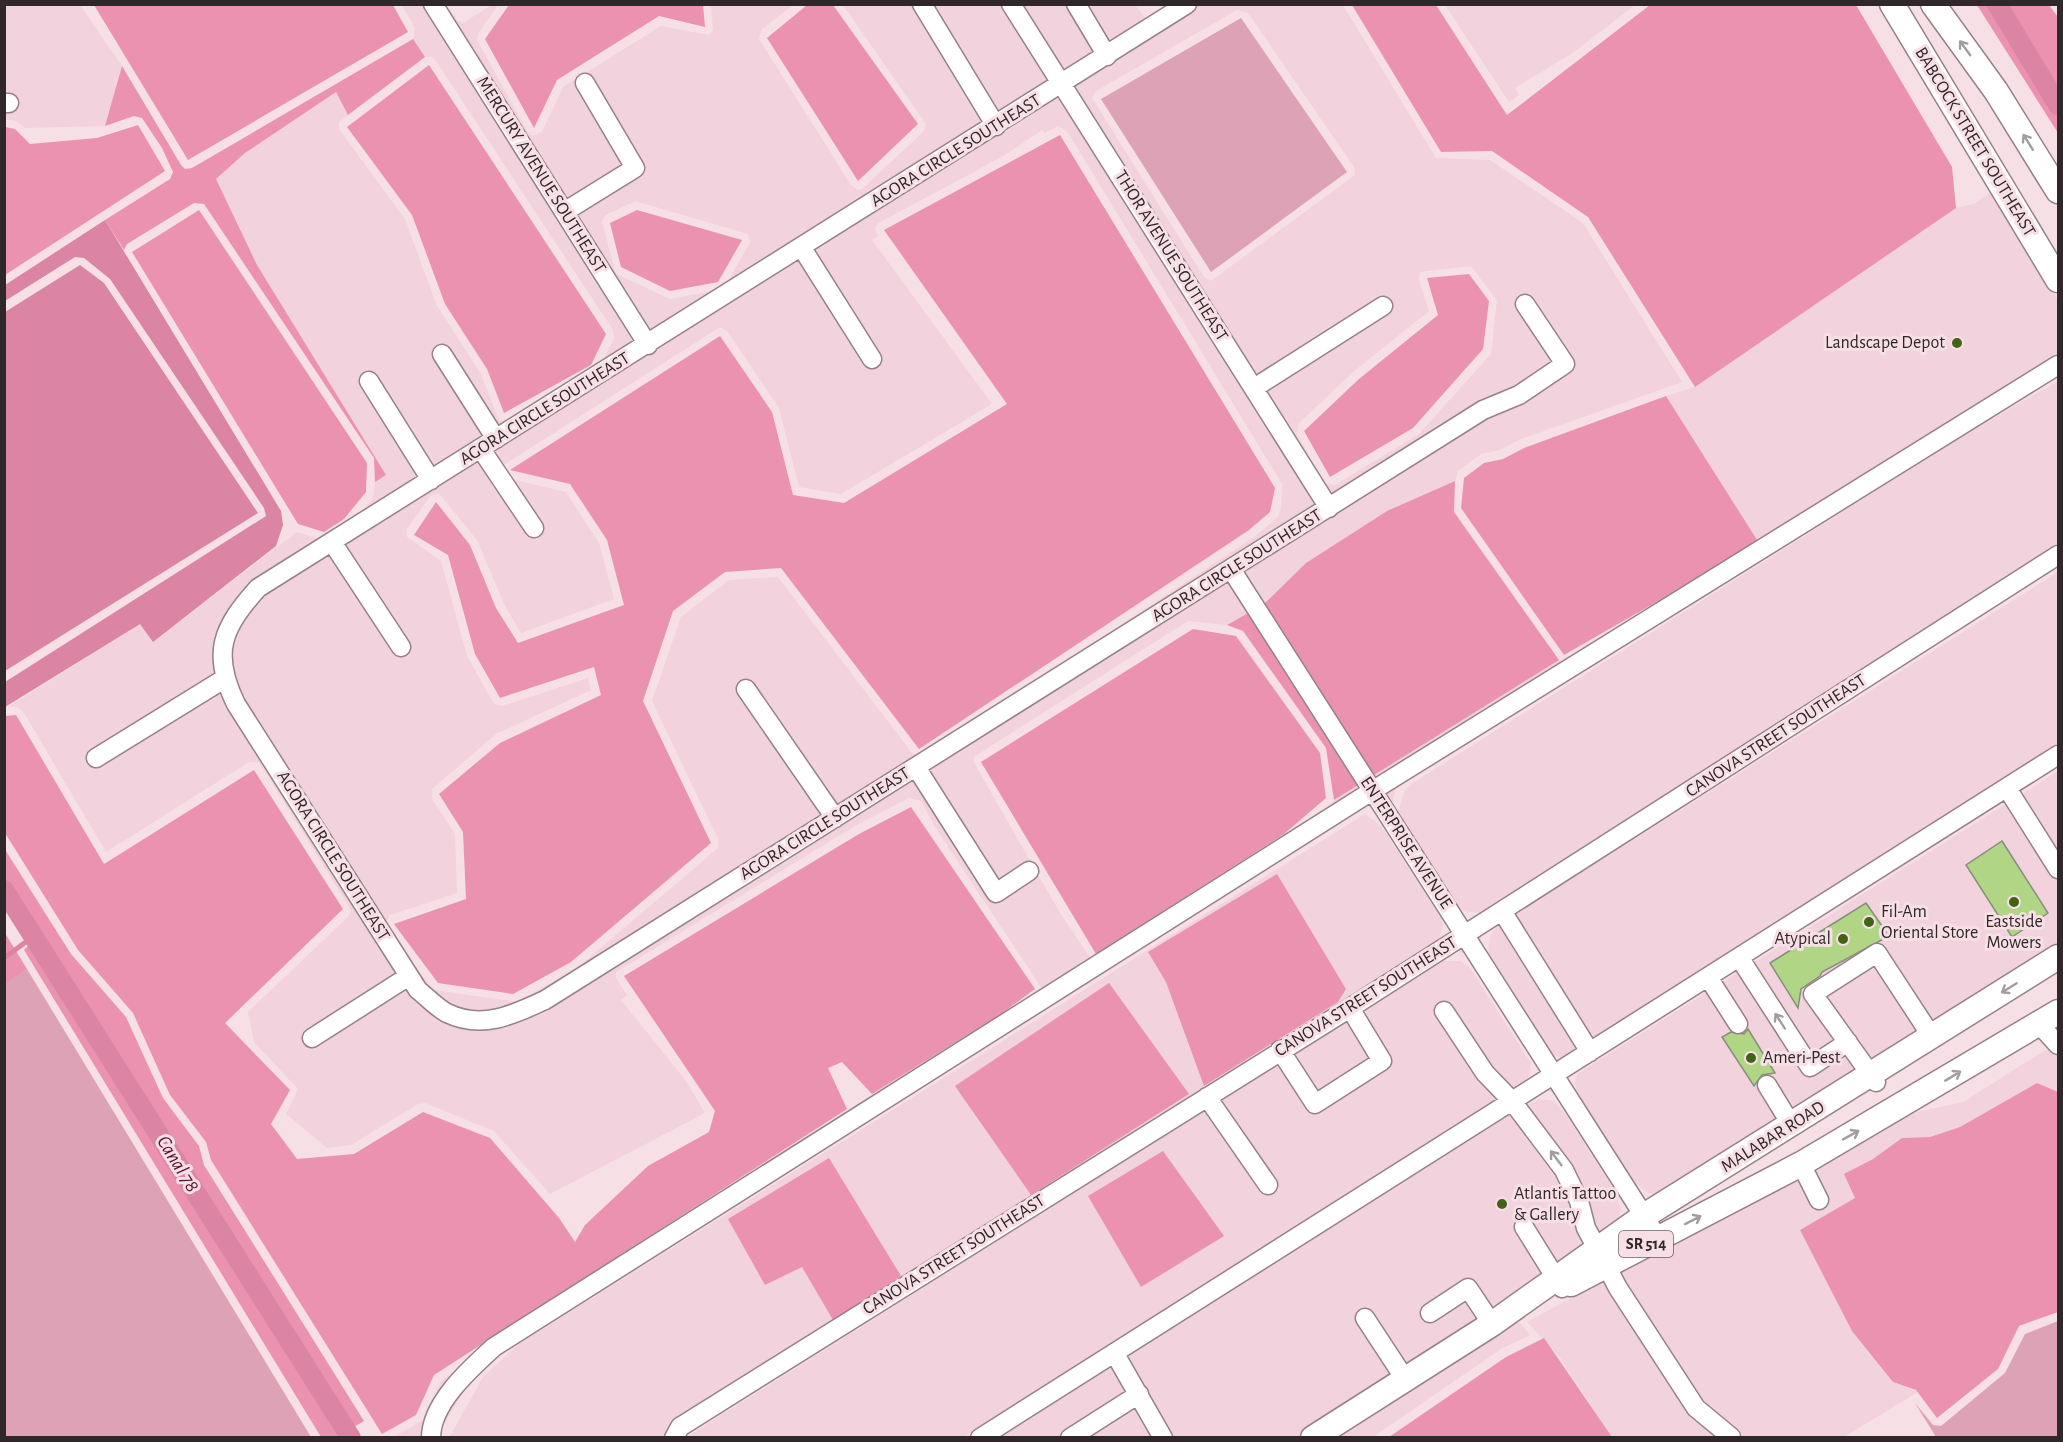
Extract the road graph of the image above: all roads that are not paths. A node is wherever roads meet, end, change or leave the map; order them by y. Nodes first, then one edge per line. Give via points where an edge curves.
1 (433, 4) edge
2 (922, 4) edge
3 (1011, 4) edge
4 (1076, 4) edge
5 (1187, 4) edge
6 (1892, 4) edge
7 (1933, 4) edge
8 (1107, 56) junction
9 (585, 83) dead end
10 (1063, 84) junction
11 (996, 126) junction
12 (2058, 191) edge
13 (564, 212) junction
14 (802, 248) junction
15 (2058, 279) edge
16 (1525, 304) dead end
17 (1383, 306) dead end
18 (648, 345) junction
19 (442, 354) dead end
20 (872, 359) dead end
21 (2058, 365) edge
22 (369, 381) dead end
23 (1254, 388) junction
24 (489, 444) junction
25 (432, 480) junction
26 (1329, 508) junction
27 (534, 528) dead end
28 (332, 542) junction
29 (2058, 555) edge
30 (1231, 569) junction
31 (401, 647) dead end
32 (224, 679) junction
33 (746, 688) dead end
34 (96, 758) dead end
35 (2057, 760) edge
36 (916, 767) junction
37 (2007, 788) junction
38 (1372, 791) junction
39 (835, 818) junction
40 (2058, 869) edge
41 (1029, 871) dead end
42 (1502, 911) junction
43 (1465, 934) junction
44 (1739, 957) junction
45 (2058, 957) edge
46 (409, 976) junction
47 (1708, 977) junction
48 (1350, 1008) junction
49 (1444, 1011) dead end
50 (2049, 1018) edge
51 (1738, 1024) dead end
52 (1932, 1037) junction
53 (312, 1038) dead end
54 (1848, 1042) junction
55 (2058, 1045) edge
56 (1280, 1050) junction
57 (1590, 1052) junction
58 (1553, 1075) junction
59 (1874, 1079) junction
60 (1767, 1085) dead end
61 (1207, 1097) junction
62 (1512, 1101) junction
63 (1792, 1126) junction
64 (1801, 1164) junction
65 (1268, 1185) dead end
66 (1819, 1200) dead end
67 (1644, 1216) junction
68 (1524, 1227) dead end
69 (1658, 1238) junction
70 (1602, 1257) junction
71 (1560, 1283) junction
72 (1430, 1313) dead end
73 (1365, 1318) dead end
74 (1492, 1324) junction
75 (1114, 1353) junction
76 (1406, 1379) junction
77 (1138, 1394) junction
78 (1007, 1430) edge
79 (431, 1437) edge
80 (674, 1437) edge
81 (980, 1437) edge
82 (1070, 1437) edge
83 (1163, 1437) edge
84 (1313, 1437) edge
85 (1731, 1437) edge

1 - 13 street, MERCURY AVENUE SOUTHEAST
2 - 11 street
3 - 10 street, THOR AVENUE SOUTHEAST
4 - 8 street
5 - 8 street, AGORA CIRCLE SOUTHEAST
6 - 15 main road, BABCOCK STREET SOUTHEAST
12 -> 7 main road, BABCOCK STREET SOUTHEAST via 1996,91
8 - 10 street, AGORA CIRCLE SOUTHEAST
9 - 13 street via 635,168
10 - 11 street, AGORA CIRCLE SOUTHEAST
10 - 23 street, THOR AVENUE SOUTHEAST
11 - 14 street, AGORA CIRCLE SOUTHEAST
13 - 18 street, MERCURY AVENUE SOUTHEAST
14 - 18 street, AGORA CIRCLE SOUTHEAST
14 - 20 street
16 - 26 street, AGORA CIRCLE SOUTHEAST via 1565,364 1519,395 1483,410
17 - 23 street
18 - 24 street, AGORA CIRCLE SOUTHEAST
19 - 24 street
21 - 38 street
22 - 25 street
23 - 26 street, THOR AVENUE SOUTHEAST
24 - 25 street, AGORA CIRCLE SOUTHEAST
24 - 27 street
25 - 28 street, AGORA CIRCLE SOUTHEAST
26 - 30 street, AGORA CIRCLE SOUTHEAST
28 - 31 street
28 - 32 street, AGORA CIRCLE SOUTHEAST via 258,588 234,614 222,650
29 - 42 street, CANOVA STREET SOUTHEAST
30 - 36 street, AGORA CIRCLE SOUTHEAST
30 - 38 street, ENTERPRISE AVENUE
32 - 34 street
32 - 46 street, AGORA CIRCLE SOUTHEAST via 236,704
33 - 39 street
35 - 37 street
36 - 39 street, AGORA CIRCLE SOUTHEAST
36 - 41 street via 996,893
37 - 40 street
37 - 44 street
38 - 43 street, ENTERPRISE AVENUE
38 - 79 street via 494,1347 459,1379 431,1426
39 - 46 street, AGORA CIRCLE SOUTHEAST via 545,1000 510,1017 478,1022 447,1013 418,990
42 - 43 street, CANOVA STREET SOUTHEAST
42 - 57 street
43 - 48 street, CANOVA STREET SOUTHEAST
43 - 58 street, ENTERPRISE AVENUE
44 - 47 street
54 -> 44 street via 1810,1067
45 -> 52 main road
46 - 53 street
47 - 51 street
47 - 57 street
48 - 56 street, CANOVA STREET SOUTHEAST
48 - 56 street via 1382,1061 1315,1104
49 - 62 street via 1485,1073
50 - 55 street
64 -> 50 main road, MALABAR ROAD / SR 514
52 - 54 street via 1877,953 1813,994
52 - 59 main road via 1909,1051 1893,1071
54 - 59 street
56 - 61 street, CANOVA STREET SOUTHEAST
57 - 58 street
58 - 62 street
58 - 67 street, ENTERPRISE AVENUE
59 - 63 main road, MALABAR ROAD / SR 514
59 - 64 main road via 1801,1130 1796,1139
60 - 63 street
61 - 65 street
61 - 80 street, CANOVA STREET SOUTHEAST via 680,1427
70 -> 62 street via 1586,1228 1579,1201 1564,1170
62 - 75 street
63 - 67 main road, MALABAR ROAD / SR 514
64 - 66 street
69 -> 64 main road, MALABAR ROAD / SR 514
67 - 69 street, ENTERPRISE AVENUE
67 - 70 main road, MALABAR ROAD / SR 514
68 - 71 street
69 - 70 main road, MALABAR ROAD / SR 514
70 - 71 main road, MALABAR ROAD / SR 514
70 - 85 street via 1696,1408
71 - 74 main road, MALABAR ROAD / SR 514
72 - 74 street via 1468,1288
73 - 76 street
74 - 76 main road, MALABAR ROAD / SR 514
75 - 77 street
75 - 78 street
76 - 84 main road, MALABAR ROAD / SR 514
77 - 82 street
77 - 83 street
78 - 81 street

